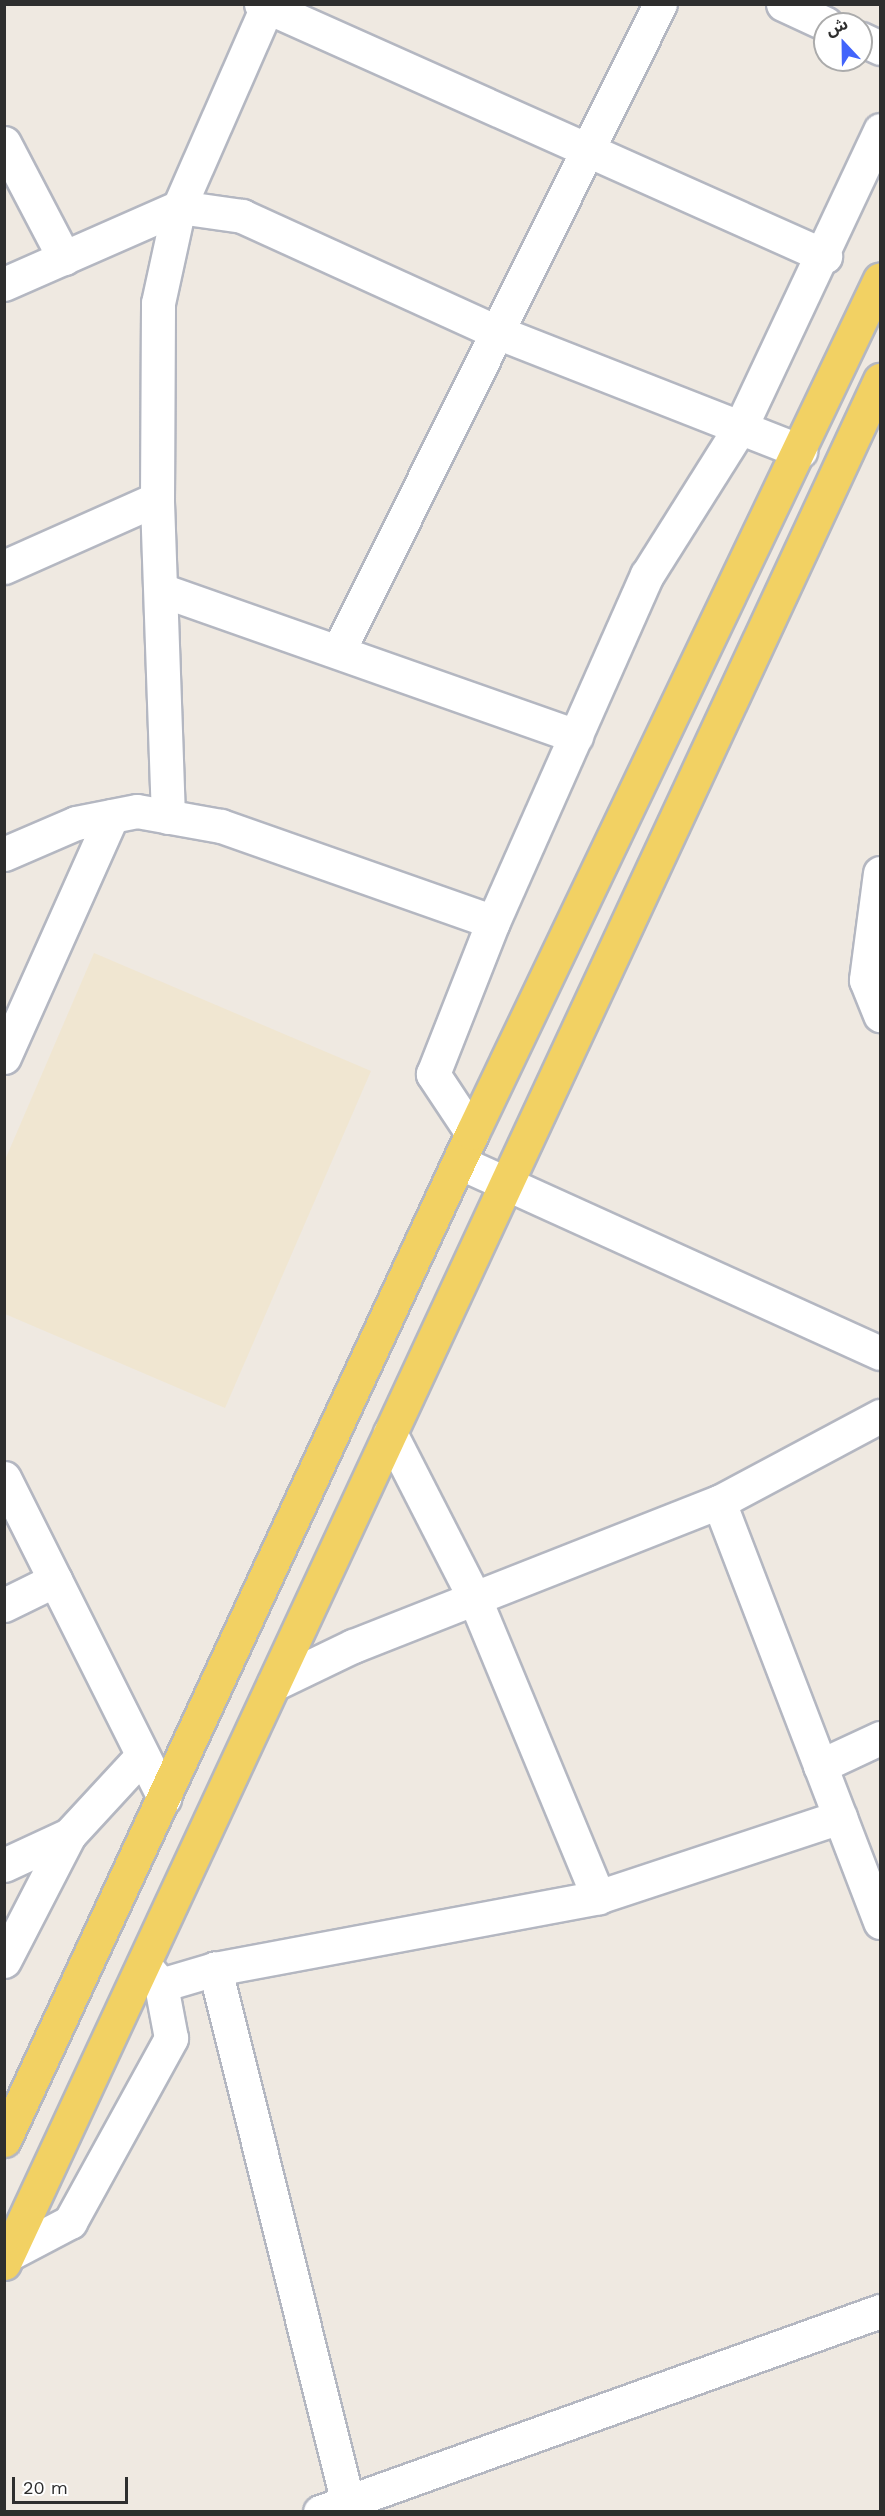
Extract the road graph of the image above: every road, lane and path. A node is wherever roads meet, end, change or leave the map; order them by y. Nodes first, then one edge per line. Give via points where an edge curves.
1 (660, 4) edge
2 (783, 4) edge
3 (265, 6) edge
4 (813, 18) edge
5 (880, 130) edge
6 (4, 143) edge
7 (589, 152) junction
8 (179, 207) junction
9 (825, 256) junction
10 (64, 258) junction
11 (880, 279) edge
12 (4, 284) edge
13 (494, 331) junction
14 (880, 380) edge
15 (741, 426) junction
16 (800, 451) junction
17 (157, 499) junction
18 (4, 567) edge
19 (164, 591) junction
20 (339, 650) junction
21 (576, 736) junction
22 (112, 816) junction
23 (168, 817) junction
24 (4, 854) edge
25 (880, 873) edge
26 (493, 922) junction
27 (880, 1015) edge
28 (4, 1057) edge
29 (472, 1132) junction
30 (459, 1162) junction
31 (506, 1184) junction
32 (880, 1353) edge
33 (880, 1416) edge
34 (390, 1433) junction
35 (4, 1478) edge
36 (719, 1502) junction
37 (55, 1580) junction
38 (474, 1598) junction
39 (4, 1605) edge
40 (274, 1684) junction
41 (880, 1738) edge
42 (142, 1756) junction
43 (820, 1766) junction
44 (164, 1798) junction
45 (840, 1817) junction
46 (69, 1835) junction
47 (4, 1865) edge
48 (598, 1897) junction
49 (880, 1922) edge
50 (4, 1961) edge
51 (215, 1969) junction
52 (152, 1975) junction
53 (4, 2140) edge
54 (7, 2259) edge
55 (880, 2311) edge
56 (340, 2508) edge

1 - 7 street
2 - 4 street
3 - 7 street
3 - 8 street
5 - 9 street
6 - 10 street
7 - 9 street
7 - 13 street
8 - 10 street
8 - 13 street via 242,216
8 - 17 street via 158,303
9 - 15 street
10 - 12 street
11 - 16 main road
13 - 15 street
13 - 20 street
14 - 31 main road
15 - 16 street
15 - 21 street via 647,575
16 - 29 main road
17 - 18 street
17 - 19 street
19 - 20 street
19 - 23 street
20 - 21 street
21 - 26 street
22 - 23 street via 137,811
22 - 24 street via 76,823
22 - 28 street
23 - 26 street via 221,826
25 - 27 street via 866,980
26 - 29 street via 433,1074
29 - 30 main road
30 - 31 street
30 - 44 main road
31 - 32 street
31 - 34 main road
33 - 36 street
34 - 38 street
34 - 40 main road
35 - 37 street
36 - 38 street
36 - 43 street
37 - 39 street
37 - 42 street
38 - 40 street
38 - 48 street
40 - 52 main road
41 - 43 street
42 - 44 street
42 - 46 street
43 - 45 street
44 - 53 main road
45 - 48 street
45 - 49 street
46 - 47 street
46 - 50 street
48 - 51 street
51 - 52 street
51 - 56 street
52 - 54 main road
52 - 54 street via 171,2038 70,2222
55 - 56 street

